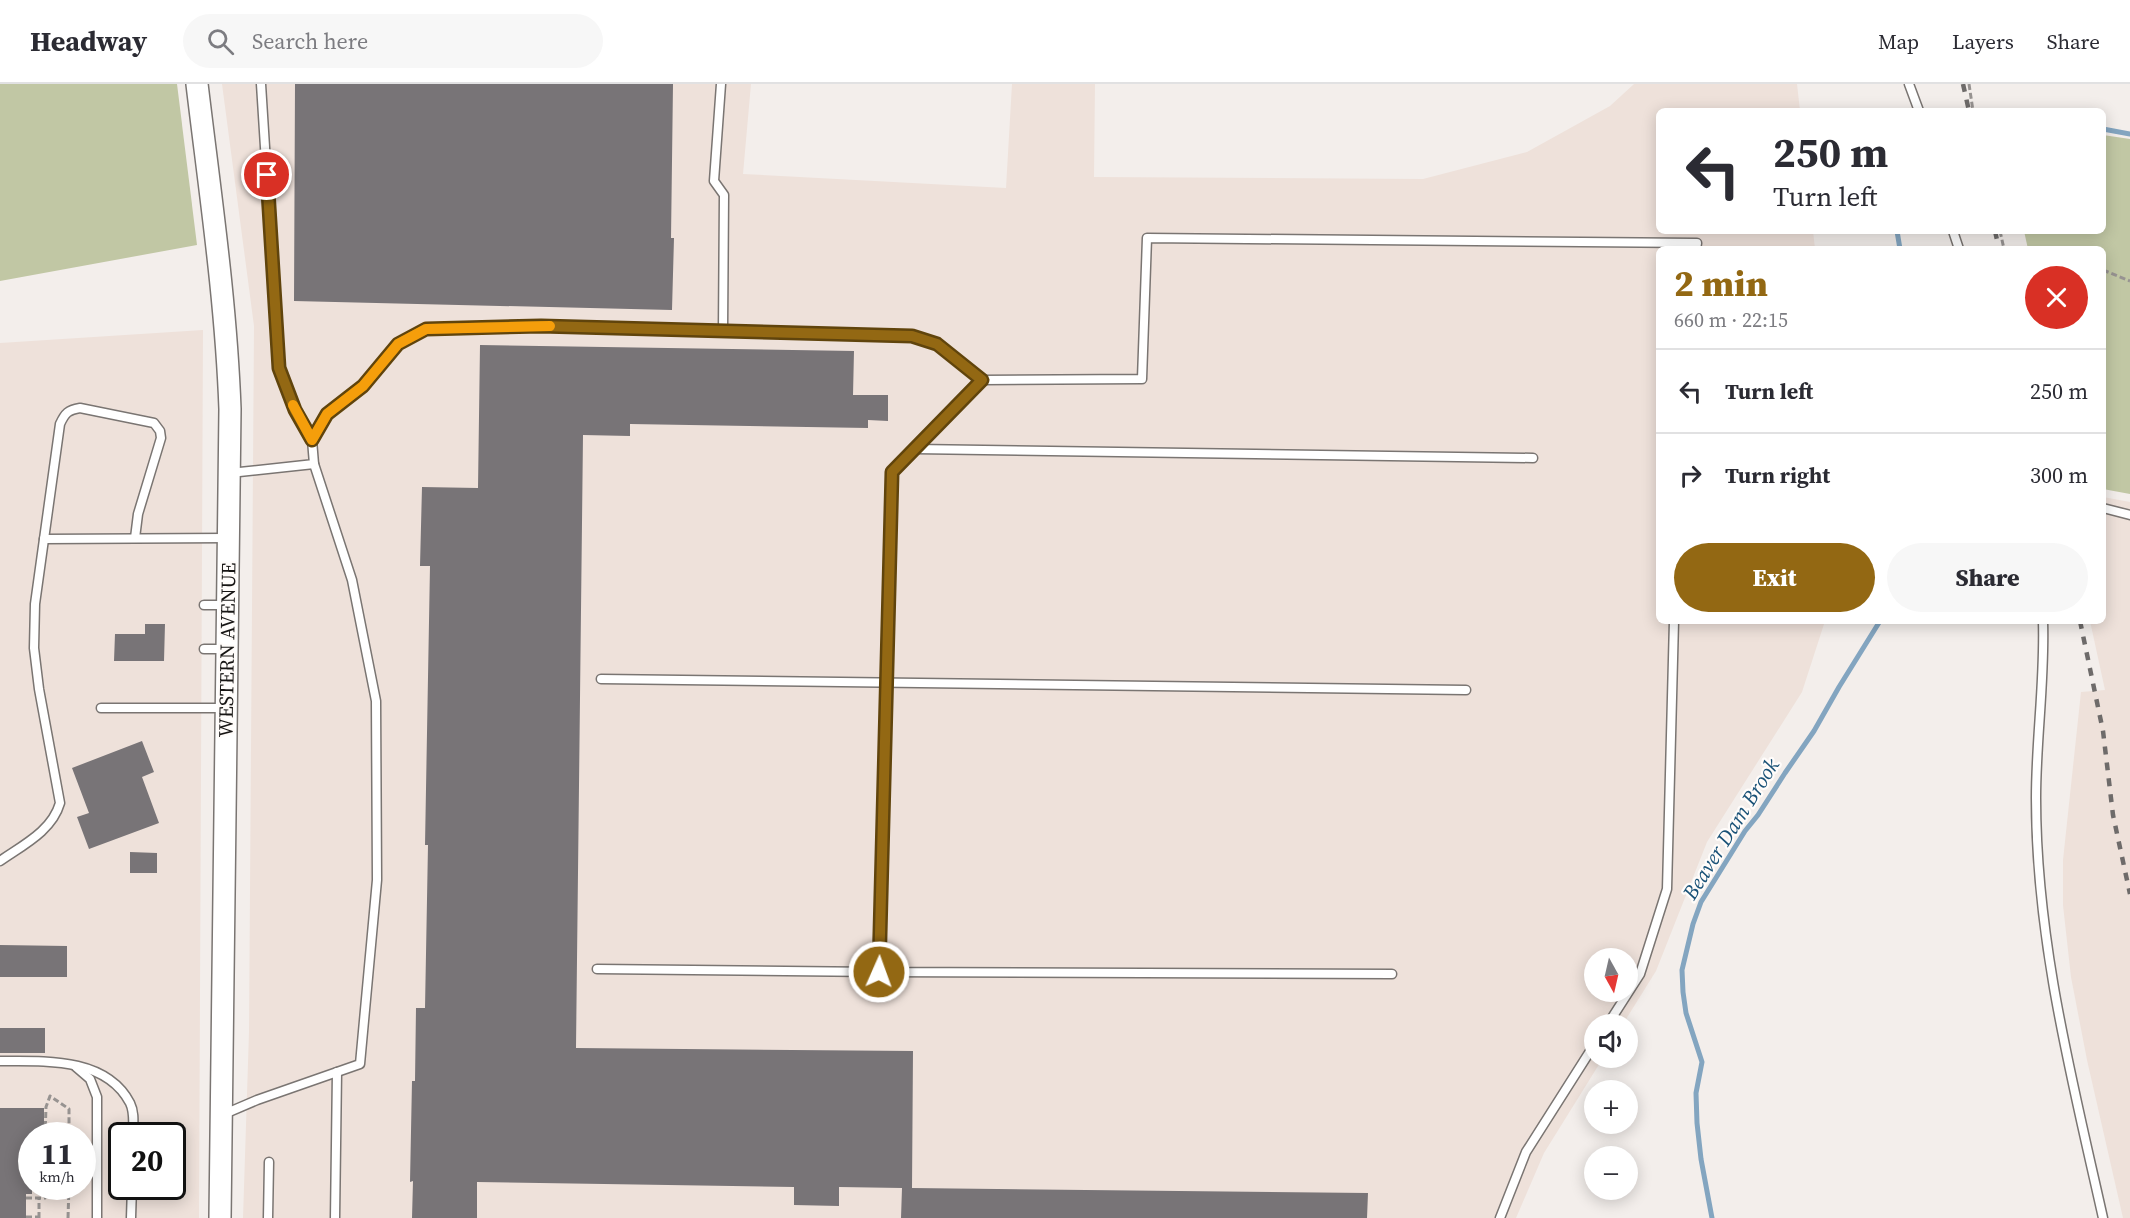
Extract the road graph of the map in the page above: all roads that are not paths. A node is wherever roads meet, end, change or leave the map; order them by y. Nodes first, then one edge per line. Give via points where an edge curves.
1 (197, 84) edge
2 (261, 84) edge
3 (721, 84) edge
4 (1909, 84) edge
5 (1918, 108) edge
6 (1696, 246) edge
7 (723, 331) junction
8 (982, 380) junction
9 (312, 440) junction
10 (915, 448) junction
11 (1533, 458) dead end
12 (314, 464) junction
13 (230, 472) junction
14 (2106, 509) edge
15 (2130, 515) edge
16 (135, 538) junction
17 (229, 538) junction
18 (44, 539) junction
19 (204, 605) dead end
20 (228, 605) junction
21 (1674, 624) edge
22 (2043, 624) edge
23 (204, 649) dead end
24 (227, 649) junction
25 (601, 679) dead end
26 (887, 682) junction
27 (1466, 690) dead end
28 (101, 708) dead end
29 (227, 708) junction
30 (0, 861) edge
31 (597, 969) dead end
32 (879, 972) junction
33 (1392, 974) dead end
34 (1614, 1014) edge
35 (0, 1061) edge
36 (1584, 1062) edge
37 (75, 1066) junction
38 (337, 1072) junction
39 (221, 1115) junction
40 (133, 1122) edge
41 (269, 1162) dead end
42 (132, 1200) edge
43 (97, 1218) edge
44 (131, 1218) edge
45 (220, 1218) edge
46 (268, 1218) edge
47 (335, 1218) edge
48 (1500, 1218) edge
49 (2103, 1218) edge

1 - 13 street, WESTERN AVENUE via 220,258 228,356
2 - 9 lane via 279,368
3 - 7 lane via 714,181 724,195
4 - 5 lane
6 - 8 lane via 1697,243 1147,238 1142,379
7 - 8 lane via 912,336 937,344
7 - 9 lane via 541,326 426,329 398,344 363,386 327,414
8 - 10 lane
9 - 12 lane
10 - 11 lane
10 - 26 lane via 892,472
12 - 13 lane
12 - 38 lane via 352,580 376,700 377,880 360,1064
13 - 17 street, WESTERN AVENUE
14 - 15 lane
16 - 17 lane
16 - 18 lane
16 - 18 lane via 160,431 154,423 80,408 64,413 60,424
17 - 20 street, WESTERN AVENUE
18 - 30 lane via 35,604 34,648 60,803 49,825
19 - 20 lane
20 - 24 street, WESTERN AVENUE
21 - 34 lane via 1667,889 1640,974
22 - 49 lane via 2036,798 2044,926 2058,1016
23 - 24 lane
24 - 29 street, WESTERN AVENUE
25 - 26 lane
26 - 27 lane
26 - 32 lane
28 - 29 lane
29 - 39 street, WESTERN AVENUE
31 - 32 lane
32 - 33 lane
35 - 37 lane
36 - 48 lane via 1526,1152
37 - 40 lane via 104,1076 124,1095 131,1104
37 - 43 lane via 90,1079 97,1097
38 - 39 lane
38 - 47 lane
39 - 45 street, WESTERN AVENUE
41 - 46 lane
42 - 44 lane

